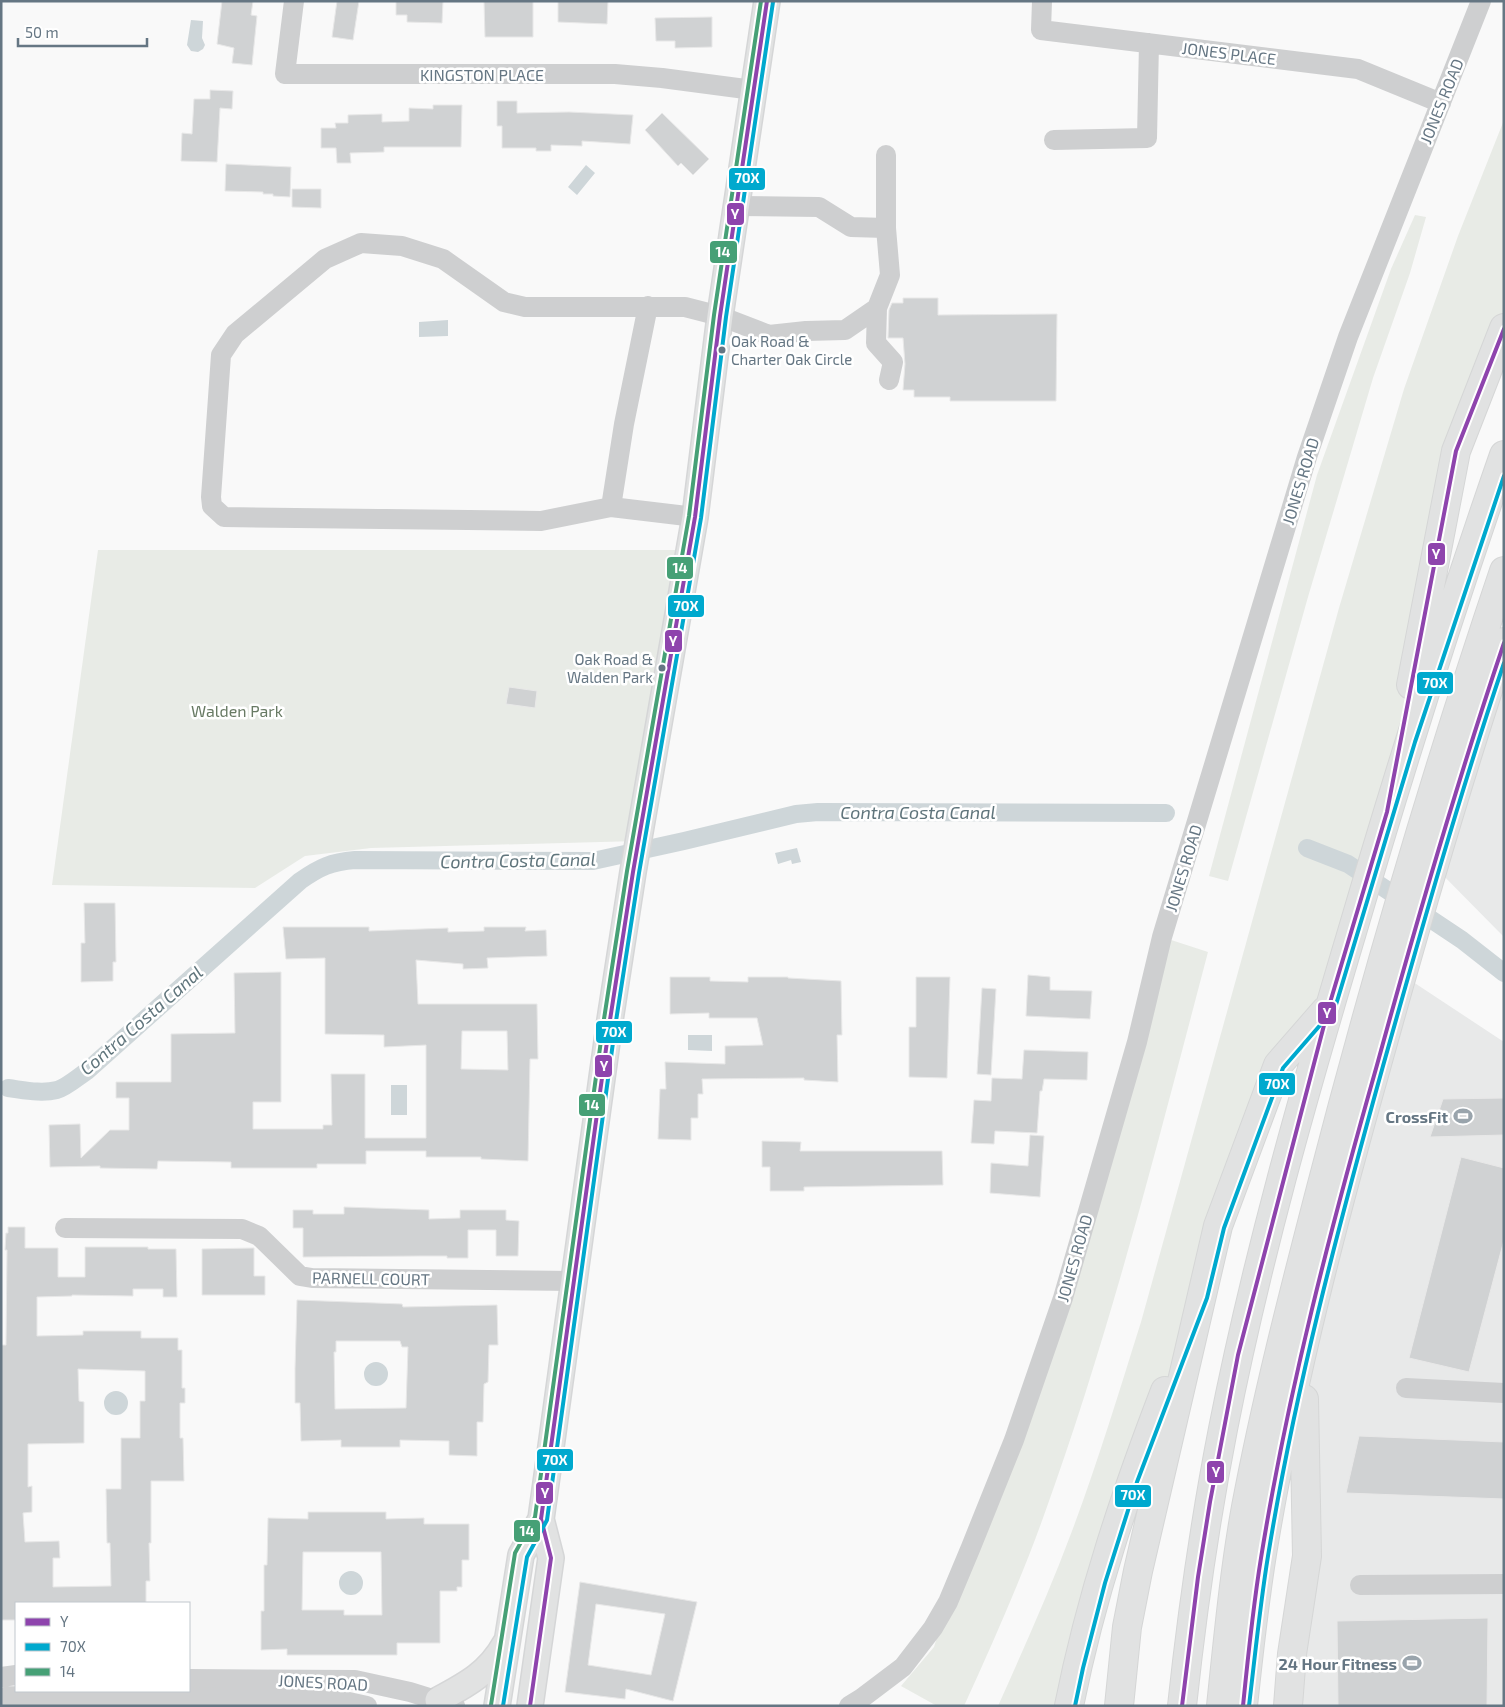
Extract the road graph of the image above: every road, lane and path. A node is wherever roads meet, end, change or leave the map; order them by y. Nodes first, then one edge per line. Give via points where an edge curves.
1 (294, 1) edge
2 (767, 1) edge
3 (1042, 1) edge
4 (1481, 1) edge
5 (1149, 43) junction
6 (753, 90) junction
7 (1441, 103) junction
8 (1054, 140) dead end
9 (886, 155) dead end
10 (736, 206) junction
11 (886, 228) junction
12 (648, 306) junction
13 (877, 308) junction
14 (720, 316) junction
15 (1504, 328) edge
16 (889, 380) dead end
17 (1504, 455) edge
18 (611, 507) junction
19 (695, 517) junction
20 (1504, 571) edge
21 (1504, 642) edge
22 (1384, 822) junction
23 (1422, 865) junction
24 (1393, 965) junction
25 (1329, 1006) junction
26 (66, 1228) dead end
27 (574, 1281) junction
28 (1201, 1296) junction
29 (1303, 1345) junction
30 (1406, 1388) dead end
31 (1504, 1393) edge
32 (541, 1519) junction
33 (1504, 1584) edge
34 (1360, 1585) dead end
35 (508, 1640) junction
36 (15, 1675) edge
37 (1, 1677) edge
38 (190, 1679) edge
39 (1, 1698) edge
40 (446, 1703) edge
41 (367, 1706) edge
42 (497, 1706) edge
43 (530, 1706) edge
44 (849, 1706) edge
45 (1070, 1706) edge
46 (1119, 1706) edge
47 (1182, 1706) edge
48 (1220, 1706) edge
49 (1243, 1706) edge
50 (1288, 1706) edge

1 - 6 street, KINGSTON PLACE via 285,74 615,74
2 - 6 main road
3 - 5 street, JONES PLACE via 1041,30
4 - 7 street, JONES ROAD
5 - 7 street, JONES PLACE via 1358,69
5 - 8 street via 1147,138
6 - 10 main road
7 - 44 street, JONES ROAD via 1348,337 1306,457 1162,937 1136,1042 1063,1298 1014,1440 948,1602 933,1628 903,1667
9 - 11 street
10 - 11 street via 819,207 851,227
10 - 14 main road
11 - 13 street via 890,275
12 - 14 street via 685,307
12 - 18 street
12 - 18 street via 525,307 504,302 442,258 402,246 361,243 325,258 235,334 222,355 211,496 212,506 224,517 541,521
13 - 14 street via 845,330 769,335
13 - 16 street via 876,343 893,362
14 - 19 main road
15 - 22 highway via 1456,451
17 - 22 highway
18 - 19 street
19 - 27 main road via 608,1030
20 - 23 highway via 1469,673
21 - 23 highway
22 - 25 highway
23 - 24 highway
24 - 29 highway
24 - 48 highway via 1335,1132 1291,1304 1246,1508
25 - 28 highway via 1278,1065 1218,1226
25 - 47 highway via 1235,1374 1211,1493
26 - 27 street, PARNELL COURT via 242,1228 259,1236 300,1276 312,1278
27 - 32 main road
28 - 45 highway via 1131,1480 1099,1581
28 - 46 highway via 1138,1571 1127,1627
29 - 49 highway via 1265,1536
29 - 50 highway via 1307,1556 1292,1654
30 - 31 street
32 - 35 main road via 520,1555
32 - 43 main road via 551,1558
33 - 34 street
35 - 40 main road via 498,1657
35 - 42 main road
36 - 37 street
38 - 40 street, JONES ROAD via 356,1680
39 - 41 street, JONES ROAD via 335,1699

